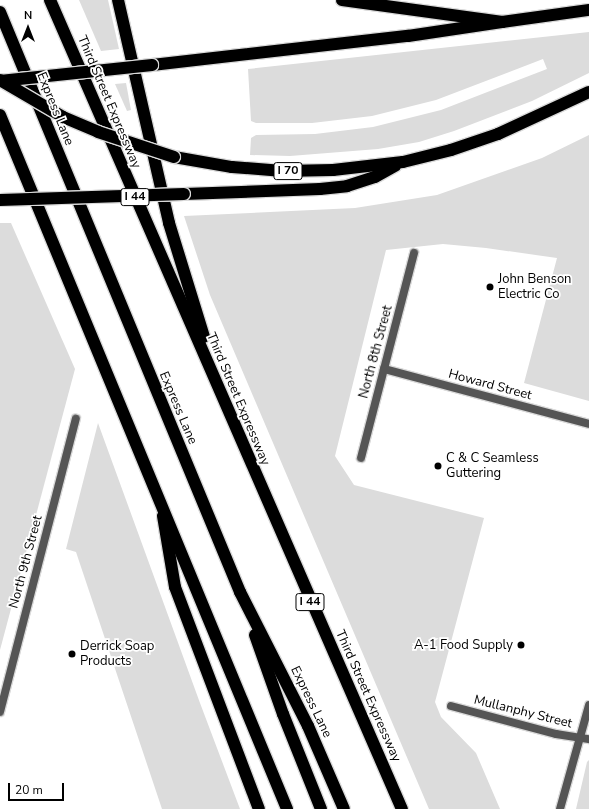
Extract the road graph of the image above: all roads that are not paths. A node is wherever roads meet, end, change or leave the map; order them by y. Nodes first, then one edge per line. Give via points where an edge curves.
1 (50, 0) edge
2 (118, 0) edge
3 (342, 0) edge
4 (589, 10) edge
5 (0, 12) edge
6 (502, 22) junction
7 (0, 80) edge
8 (589, 92) edge
9 (0, 115) edge
10 (403, 162) junction
11 (0, 200) edge
12 (414, 253) dead end
13 (384, 369) junction
14 (221, 394) junction
15 (76, 419) dead end
16 (589, 424) edge
17 (361, 458) dead end
18 (163, 504) junction
19 (240, 592) junction
20 (589, 705) edge
21 (451, 706) dead end
22 (0, 712) edge
23 (580, 739) junction
24 (589, 739) edge
25 (259, 809) edge
26 (287, 809) edge
27 (321, 809) edge
28 (344, 809) edge
29 (402, 809) edge
30 (560, 809) edge

1 - 14 highway, Third Street Expressway / I 44
2 - 14 highway via 169,223
3 - 6 highway
4 - 6 highway
5 - 19 highway, Express Lane
6 - 7 highway, bridge via 408,36
7 - 10 highway, I 70, bridge via 50,110 98,132 174,157 221,166 283,172 352,169
8 - 10 highway, I 70 via 498,134 451,150
9 - 18 highway
10 - 11 highway, bridge via 375,177 347,186
12 - 13 street, North 8th Street
13 - 16 street, Howard Street
13 - 17 street, North 8th Street
14 - 29 highway, Third Street Expressway / I 44
15 - 22 street, North 9th Street
18 - 25 highway via 166,540 175,587
18 - 26 highway
19 - 27 highway via 283,714
19 - 28 highway, Express Lane via 308,726
20 - 23 street
21 - 23 street, Mullanphy Street
23 - 24 street, Mullanphy Street
23 - 30 street

